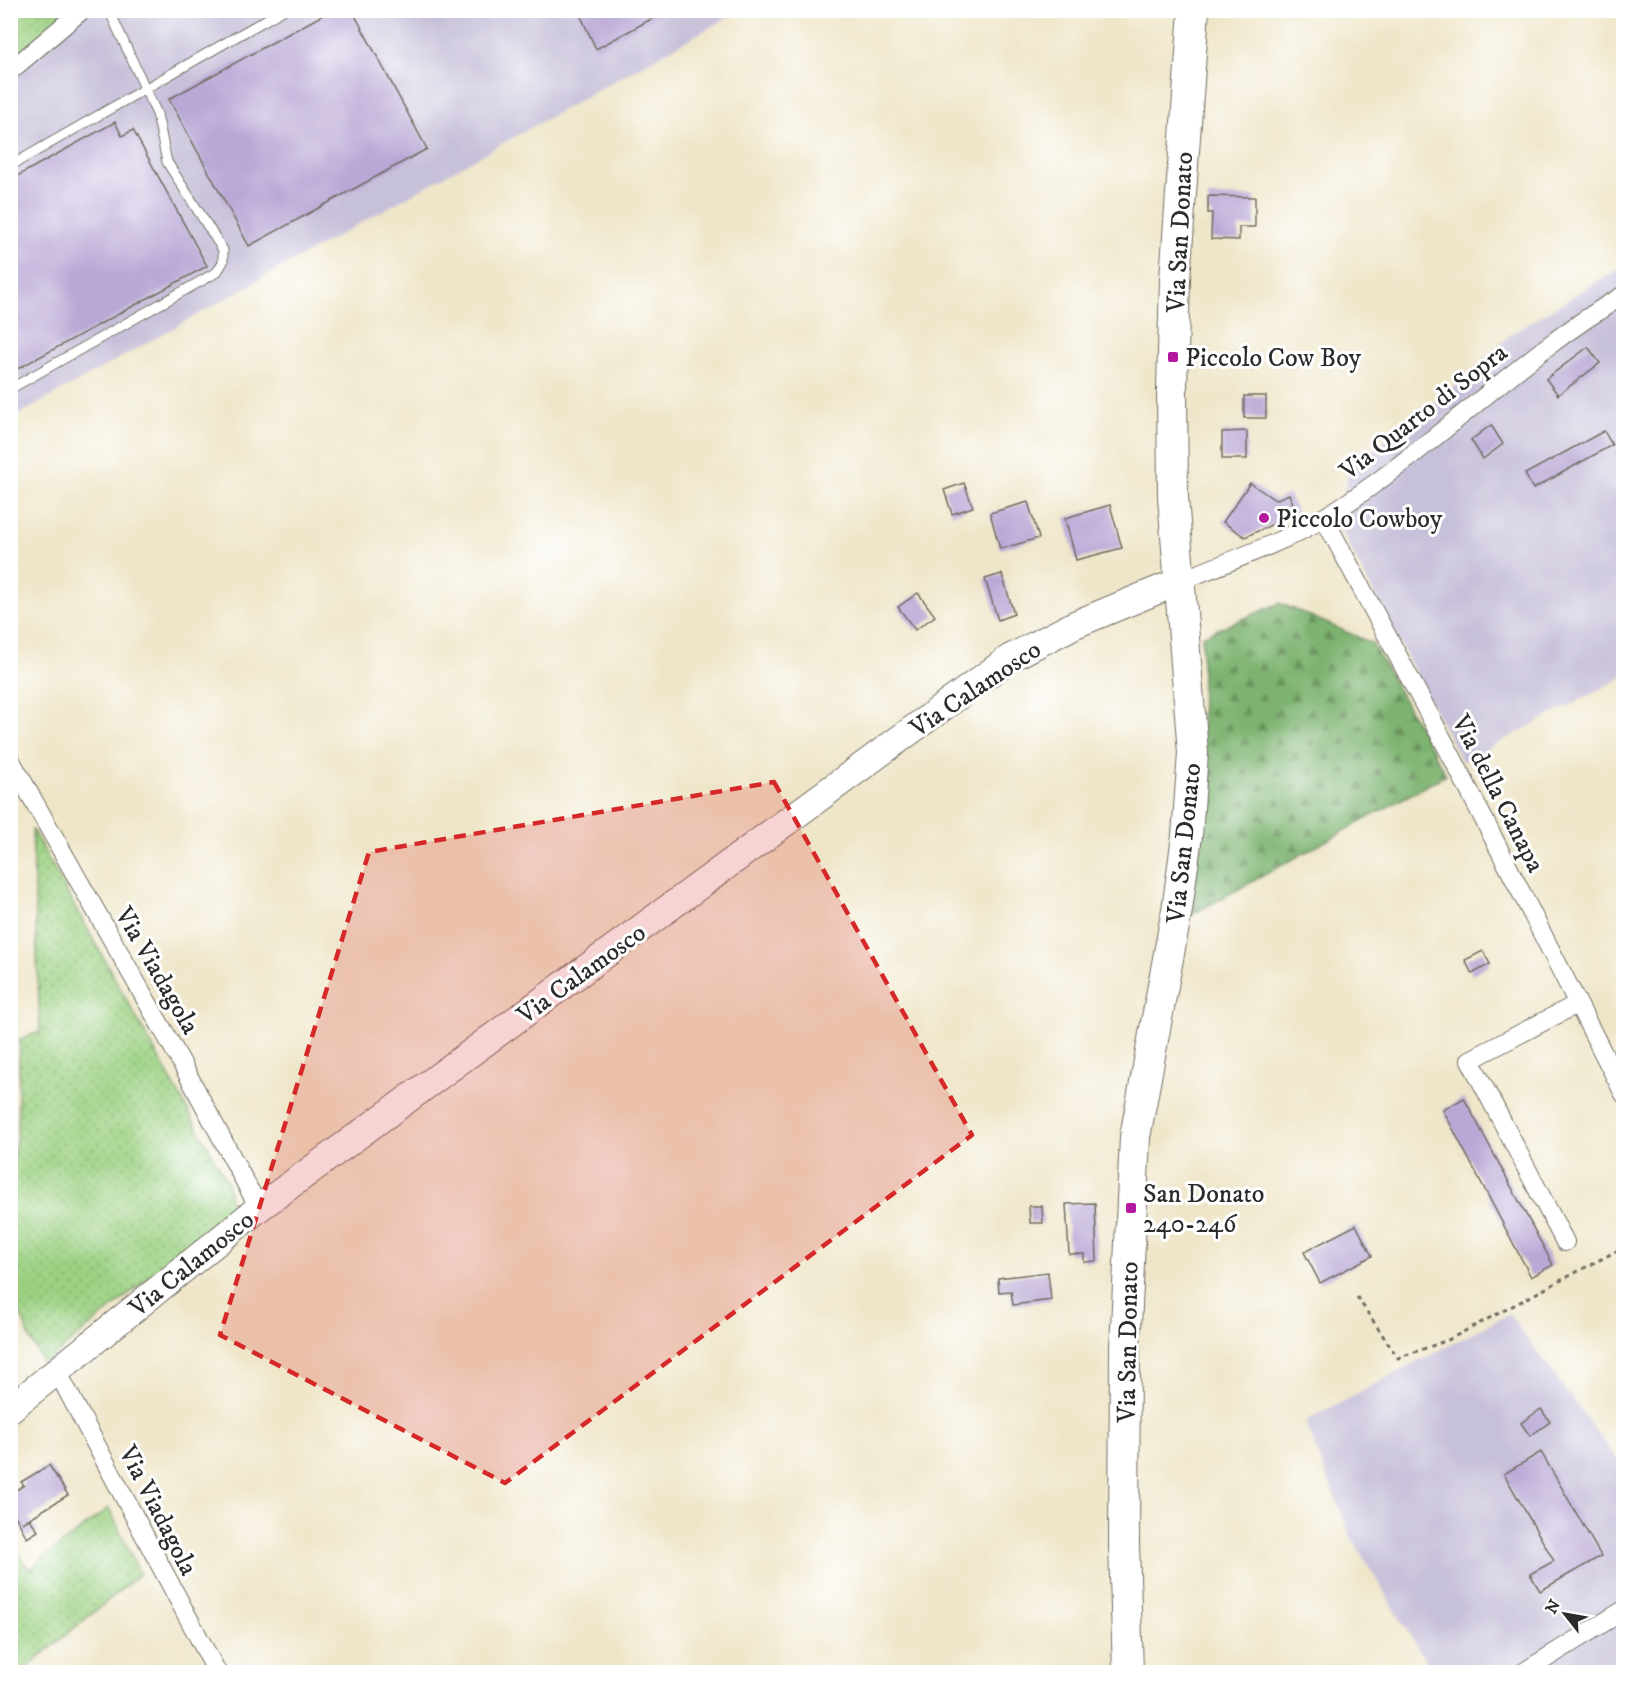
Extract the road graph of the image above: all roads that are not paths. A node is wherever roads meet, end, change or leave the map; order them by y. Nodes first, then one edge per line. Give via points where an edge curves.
1 (82, 10) edge
2 (109, 10) edge
3 (283, 10) edge
4 (1194, 10) edge
5 (10, 71) edge
6 (146, 87) junction
7 (10, 166) edge
8 (1623, 295) edge
9 (10, 388) edge
10 (1324, 518) junction
11 (1180, 581) junction
12 (10, 759) edge
13 (1577, 1004) junction
14 (1623, 1094) edge
15 (259, 1208) junction
16 (1565, 1242) dead end
17 (57, 1371) junction
18 (10, 1409) edge
19 (1623, 1610) edge
20 (217, 1672) edge
21 (1128, 1672) edge
22 (1524, 1672) edge

1 - 5 street
2 - 6 lane
3 - 6 lane
4 - 11 main road, Via San Donato via 1172,388 1173,497
6 - 7 lane
6 - 9 lane via 157,114 167,162 223,250 223,262 217,272
8 - 10 street, Via Quarto di Sopra
10 - 11 street, Via Quarto di Sopra
10 - 13 street, Via della Canapa via 1452,757
11 - 15 street, Via Calamosco via 1076,624 1010,658
11 - 21 main road, Via San Donato via 1193,753 1177,910 1135,1137 1125,1348
12 - 15 street, Via Viadagola
13 - 14 street, Via della Canapa
13 - 16 street via 1470,1060
15 - 17 street, Via Calamosco
17 - 18 street, Via Calamosco
17 - 20 street, Via Viadagola
19 - 22 street

